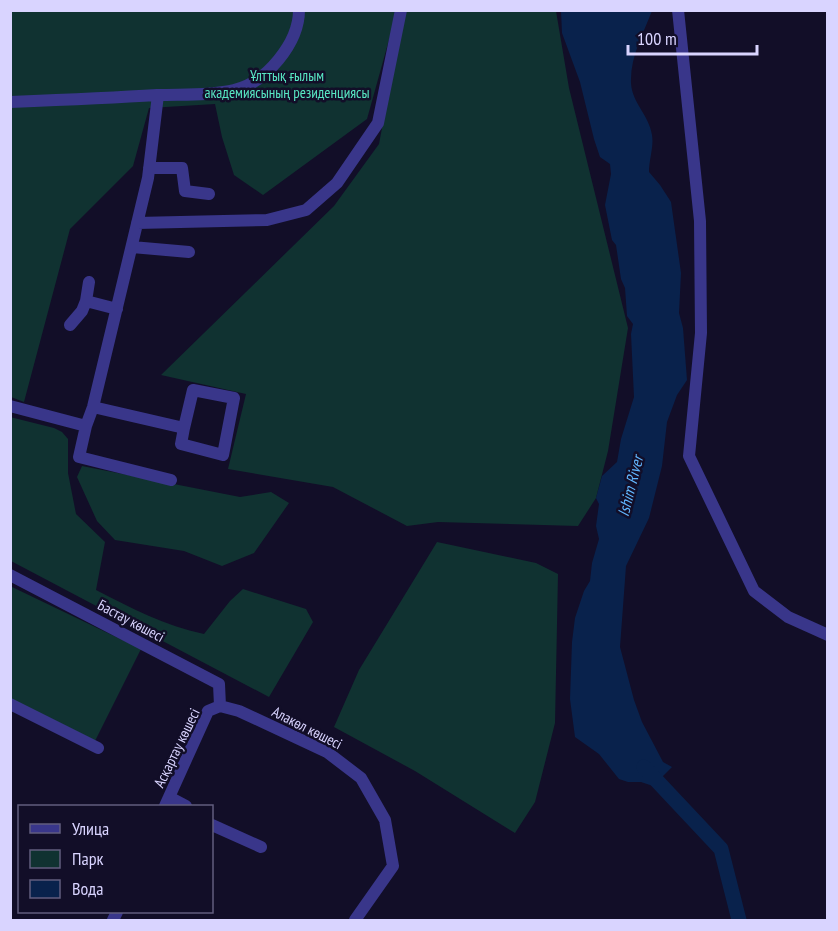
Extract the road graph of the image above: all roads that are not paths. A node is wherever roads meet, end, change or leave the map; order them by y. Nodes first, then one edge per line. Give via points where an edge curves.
1 (299, 10) edge
2 (401, 10) edge
3 (678, 10) edge
4 (158, 95) junction
5 (10, 102) edge
6 (149, 168) junction
7 (209, 194) dead end
8 (137, 223) junction
9 (132, 247) junction
10 (189, 252) dead end
11 (89, 282) dead end
12 (86, 301) junction
13 (117, 309) junction
14 (70, 325) dead end
15 (10, 406) edge
16 (93, 407) junction
17 (86, 426) junction
18 (184, 428) junction
19 (171, 480) dead end
20 (10, 575) edge
21 (828, 635) edge
22 (10, 704) edge
23 (220, 706) junction
24 (98, 748) dead end
25 (167, 802) edge
26 (213, 825) edge
27 (261, 847) dead end
28 (355, 921) edge

1 - 4 street via 289,48 260,78 235,90
2 - 8 street via 378,123 337,183 306,210 267,220
3 - 21 street via 700,221 701,333 688,456 754,591 788,617
4 - 5 street
4 - 6 street
6 - 7 street via 182,168 185,191
6 - 8 street
8 - 9 street
9 - 10 street
9 - 13 street
11 - 12 street
12 - 13 street
12 - 14 street
13 - 16 street
15 - 17 street
16 - 17 street
16 - 18 street
17 - 19 street via 79,457
18 - 18 street via 181,444 223,455 234,398 193,390
20 - 23 street, Бастау көшесі via 219,684
22 - 24 street
23 - 25 street, Асқартау көшесі via 208,711
23 - 28 street, Алакөл көшесі via 240,711 327,752 361,778 385,820 393,866
26 - 27 street

